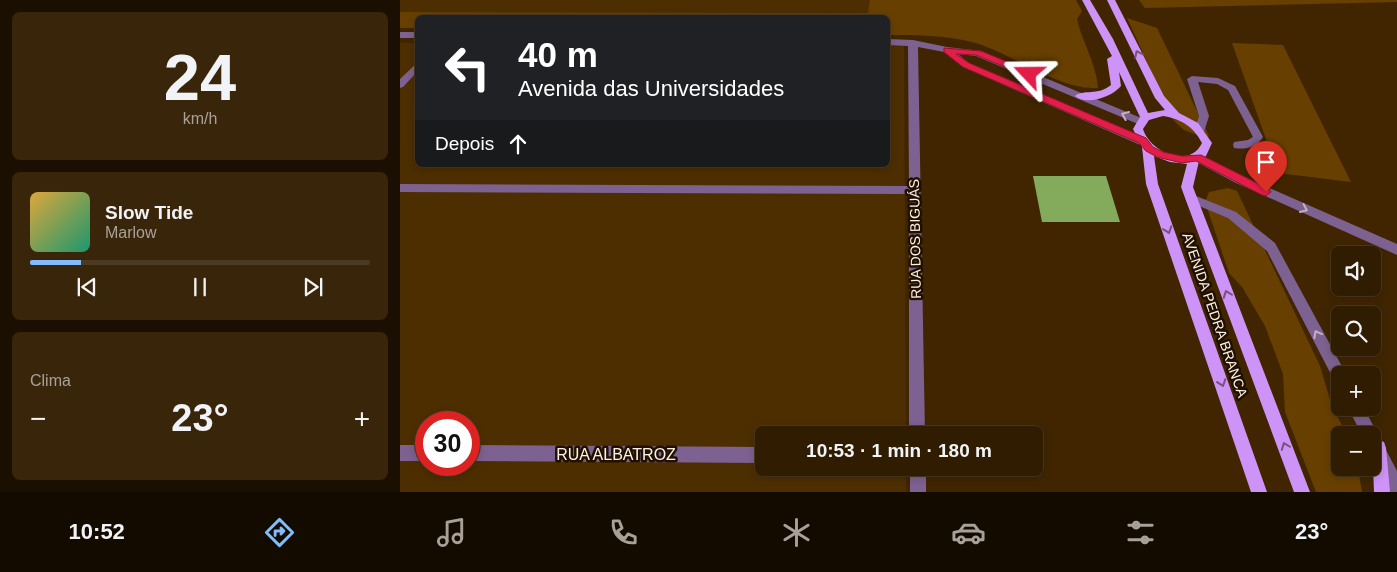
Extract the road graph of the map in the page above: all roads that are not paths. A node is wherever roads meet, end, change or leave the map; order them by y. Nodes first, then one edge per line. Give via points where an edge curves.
1 (1086, 0) edge
2 (1111, 0) edge
3 (400, 35) edge
4 (415, 35) edge
5 (1108, 39) junction
6 (890, 42) edge
7 (913, 43) junction
8 (947, 50) junction
9 (415, 68) edge
10 (400, 85) edge
11 (1080, 96) junction
12 (1175, 114) junction
13 (1144, 120) junction
14 (1200, 129) junction
15 (1144, 144) junction
16 (1238, 145) dead end
17 (1195, 158) junction
18 (400, 188) edge
19 (914, 190) junction
20 (1190, 198) junction
21 (1397, 250) edge
22 (1334, 366) edge
23 (917, 426) edge
24 (400, 453) edge
25 (415, 453) edge
26 (480, 453) edge
27 (755, 455) edge
28 (1381, 455) edge
29 (918, 476) edge
30 (1380, 476) edge
31 (1397, 489) edge
32 (918, 492) edge
33 (1259, 492) edge
34 (1302, 492) edge
35 (1382, 492) edge

1 - 5 main road
12 -> 2 main road via 1160,98
3 - 4 street
5 - 11 main road via 1116,86 1098,97
5 - 13 main road
6 - 7 street
7 - 8 street
7 - 19 street, RUA DOS BIGUÁS
8 - 11 street via 978,53
8 - 15 street via 966,65
9 - 10 street
13 -> 11 street
12 - 13 main road via 1162,113
12 - 14 main road
13 - 15 main road via 1138,128
14 - 16 street via 1204,116 1192,79 1220,81 1232,88 1258,137 1250,144
14 - 17 main road via 1207,143
15 - 17 main road via 1160,155 1182,160
15 -> 33 main road, AVENIDA PEDRA BRANCA via 1152,184
17 - 20 main road, AVENIDA PEDRA BRANCA via 1187,187
17 -> 21 street
18 - 19 street
19 - 23 street, RUA DOS BIGUÁS
22 -> 20 street via 1271,247 1232,215
34 -> 20 main road, AVENIDA PEDRA BRANCA
24 - 25 street
26 - 27 street, RUA ALBATROZ
28 - 31 street
29 - 32 street
30 - 35 main road

